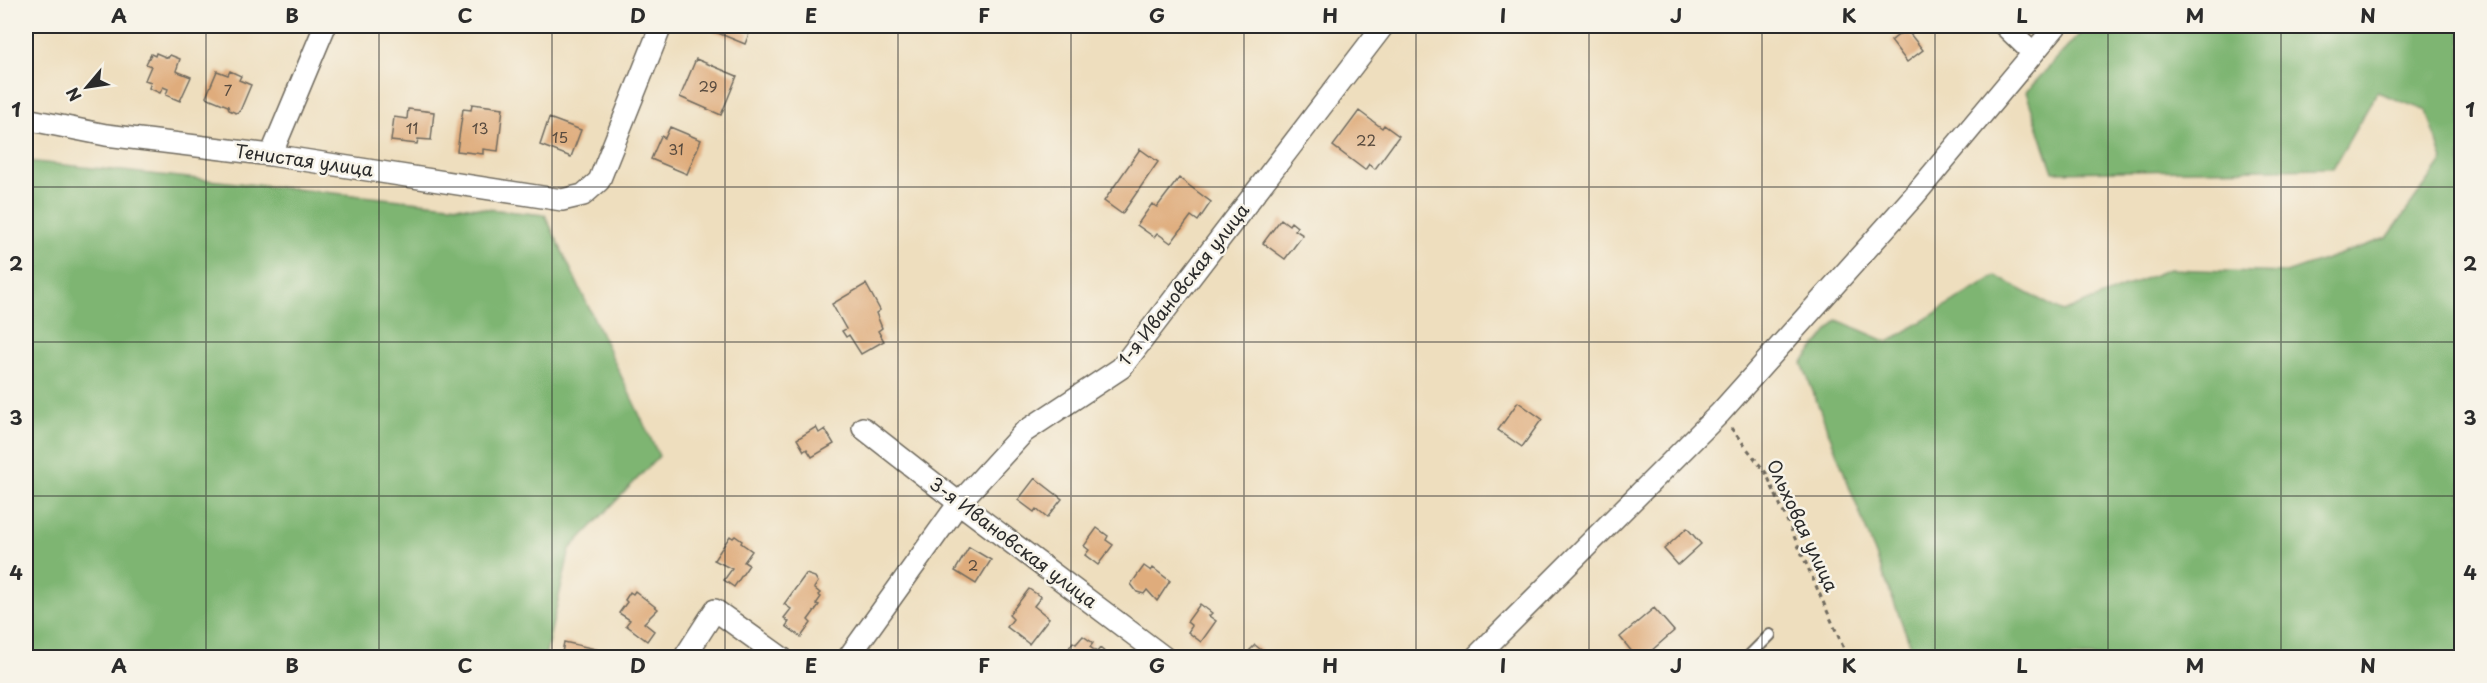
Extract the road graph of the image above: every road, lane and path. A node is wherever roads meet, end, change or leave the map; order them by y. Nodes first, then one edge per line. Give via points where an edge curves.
1 (325, 26) edge
2 (662, 26) edge
3 (1383, 26) edge
4 (2005, 26) edge
5 (2056, 26) edge
6 (2033, 53) junction
7 (26, 119) edge
8 (270, 155) junction
9 (1720, 413) junction
10 (863, 428) dead end
11 (958, 503) junction
12 (1770, 635) dead end
13 (684, 657) edge
14 (782, 657) edge
15 (848, 657) edge
16 (1165, 657) edge
17 (1475, 657) edge
18 (1747, 657) edge
19 (1848, 657) edge

1 - 8 street
2 - 8 street, Тенистая улица via 599,181 583,195 562,200 534,197
3 - 11 street, 1-я Ивановская улица via 1121,368 1024,432
4 - 6 street
5 - 6 street
6 - 9 street via 1914,196
7 - 8 street, Тенистая улица via 106,135
9 - 17 street
9 - 19 path, Ольховая улица via 1766,473
10 - 11 street, 3-я Ивановская улица
11 - 15 street, 1-я Ивановская улица
11 - 16 street, 3-я Ивановская улица
12 - 18 lane
13 - 14 street via 715,610

